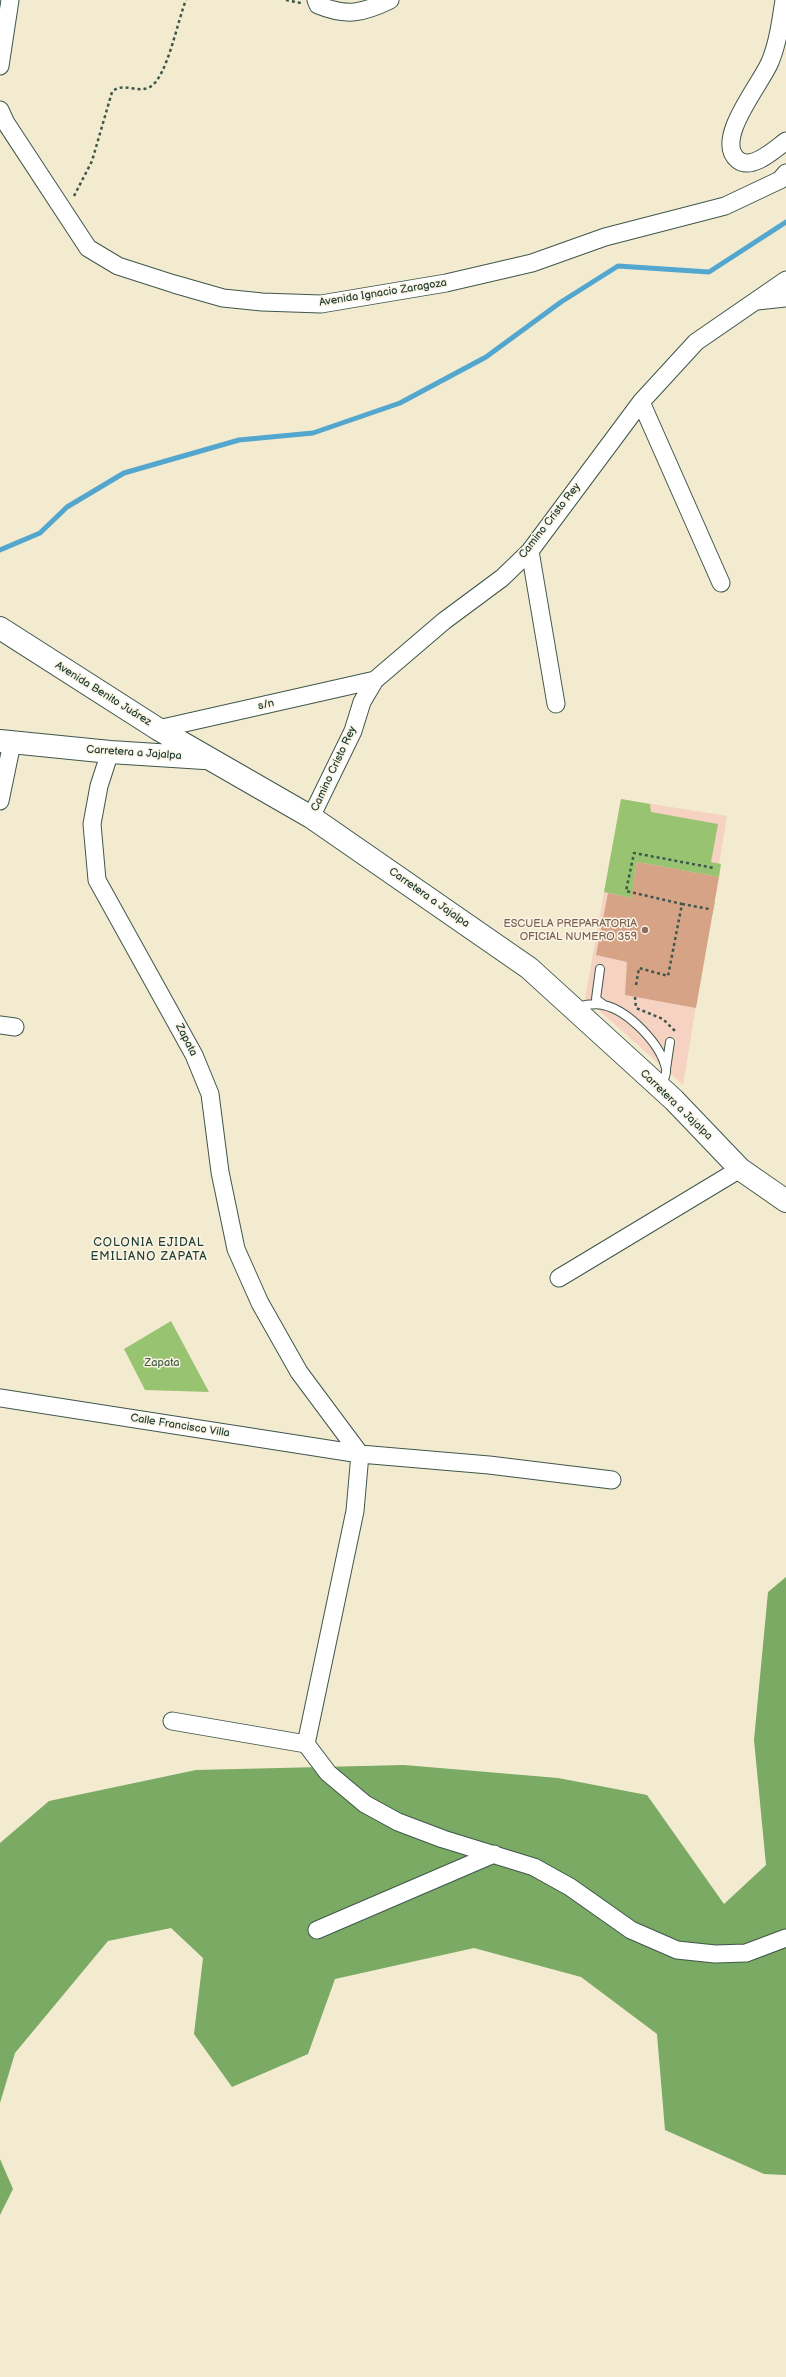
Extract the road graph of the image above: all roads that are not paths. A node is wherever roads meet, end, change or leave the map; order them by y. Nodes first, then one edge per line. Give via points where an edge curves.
1 (10, 0) edge
2 (316, 0) edge
3 (390, 0) edge
4 (784, 0) edge
5 (0, 66) edge
6 (0, 110) edge
7 (786, 141) edge
8 (786, 173) edge
9 (786, 280) edge
10 (786, 298) edge
11 (755, 302) junction
12 (641, 402) junction
13 (530, 551) junction
14 (721, 583) dead end
15 (0, 628) edge
16 (375, 680) junction
17 (556, 704) dead end
18 (158, 729) junction
19 (6, 742) edge
20 (110, 752) junction
21 (209, 758) junction
22 (0, 801) edge
23 (311, 817) junction
24 (600, 969) dead end
25 (604, 1005) junction
26 (571, 1008) junction
27 (670, 1042) dead end
28 (664, 1079) junction
29 (740, 1169) junction
30 (786, 1201) edge
31 (559, 1278) dead end
32 (0, 1398) edge
33 (360, 1454) junction
34 (612, 1480) dead end
35 (172, 1721) dead end
36 (306, 1744) junction
37 (494, 1854) junction
38 (317, 1930) dead end
39 (786, 1938) edge

1 - 5 street
2 - 3 street via 318,6 334,12 348,13 371,9
4 - 7 street via 770,62 737,118 730,144 733,154 739,161 748,162 760,159
6 - 8 street, Avenida Ignacio Zaragoza via 88,248 118,266 224,298 262,302 321,304 446,283 532,263 605,237 725,206 780,180
9 - 11 street, Camino Cristo Rey
10 - 11 street
11 - 12 street, Camino Cristo Rey via 696,342
12 - 13 street, Camino Cristo Rey
12 - 14 street
13 - 16 street, Camino Cristo Rey via 502,578 444,621
13 - 17 street
15 - 18 street, Avenida Benito Juárez
16 - 18 street, s/n
16 - 23 street, Camino Cristo Rey via 362,702 353,730
18 - 21 street, Avenida Benito Juárez
19 - 20 street, Carretera a Jajalpa
19 - 22 street
20 - 21 street, Carretera a Jajalpa
20 - 33 street, Zapata via 99,786 92,824 97,880 187,1042 210,1094 220,1172 236,1249 260,1303 299,1372
21 - 23 street, Carretera a Jajalpa
23 - 26 street, Carretera a Jajalpa via 529,968
24 - 25 lane via 596,999
25 - 26 lane via 592,1004
25 - 28 lane via 627,1017 643,1030 659,1051
26 - 28 street, Carretera a Jajalpa
27 - 28 lane
28 - 29 street, Carretera a Jajalpa
29 - 30 street, Carretera a Jajalpa
29 - 31 street
32 - 33 street, Calle Francisco Villa
33 - 34 street, Calle Francisco Villa via 489,1465
33 - 36 street via 355,1511
35 - 36 street
36 - 37 street via 328,1773 365,1804 398,1822 443,1840
37 - 38 street
37 - 39 street via 534,1867 570,1887 631,1930 677,1950 714,1954 746,1953

